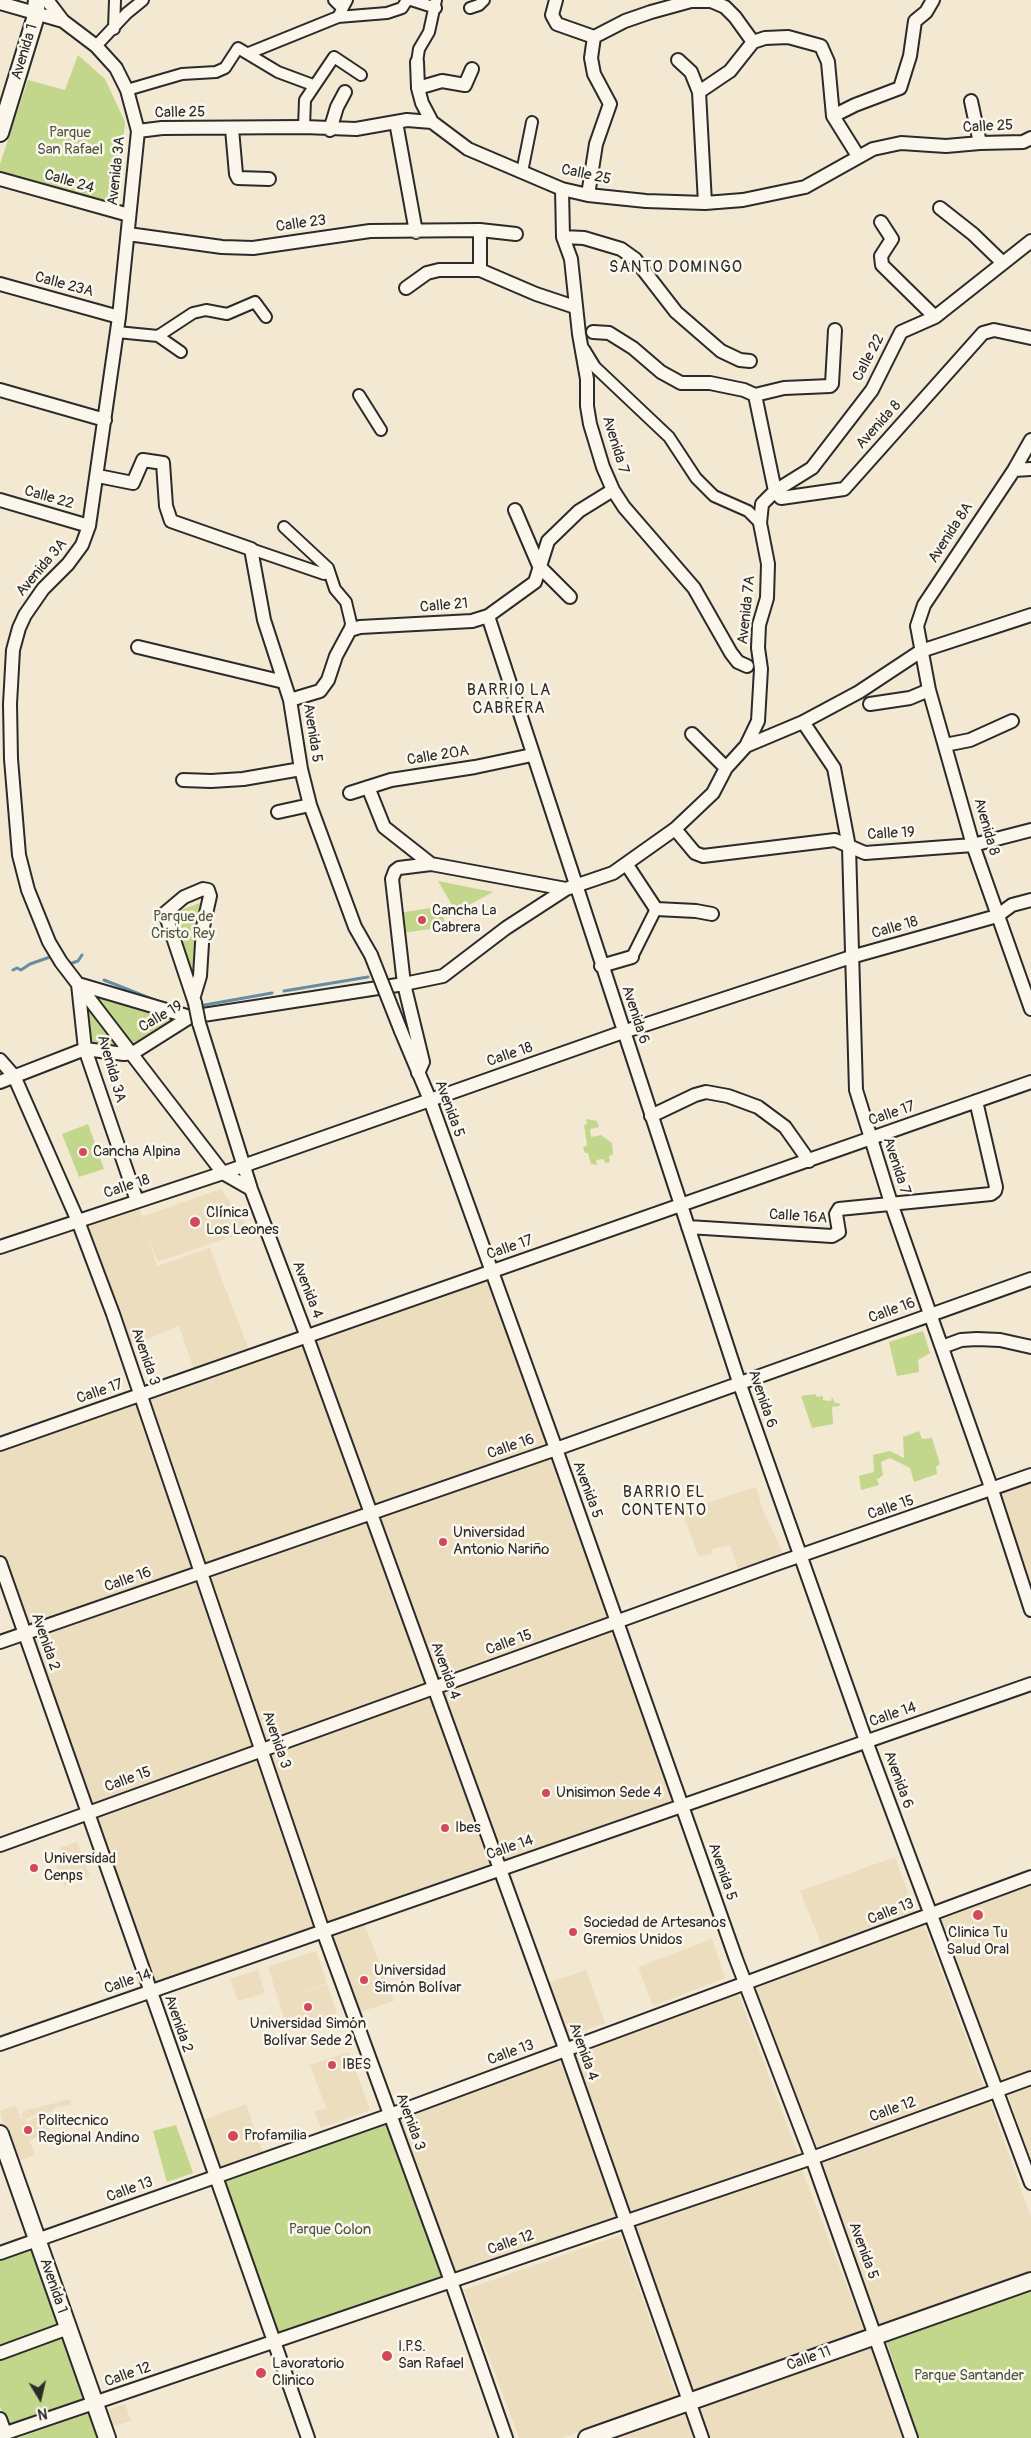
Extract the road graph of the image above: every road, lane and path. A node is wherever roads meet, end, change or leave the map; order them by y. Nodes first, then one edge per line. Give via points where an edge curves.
1 (47, 0) edge
2 (115, 0) edge
3 (143, 0) edge
4 (334, 0) edge
5 (407, 0) edge
6 (412, 0) edge
7 (484, 0) edge
8 (554, 0) edge
9 (933, 0) edge
10 (0, 3) edge
11 (436, 4) edge
12 (36, 7) edge
13 (342, 8) edge
14 (470, 8) dead end
15 (63, 21) junction
16 (114, 28) junction
17 (594, 37) junction
18 (753, 42) junction
19 (96, 46) junction
20 (249, 54) junction
21 (678, 60) dead end
22 (417, 62) joint
23 (472, 69) dead end
24 (361, 75) dead end
25 (314, 85) junction
26 (418, 88) junction
27 (128, 90) junction
28 (345, 92) dead end
29 (699, 92) junction
30 (971, 101) dead end
31 (833, 116) junction
32 (396, 122) junction
33 (432, 122) junction
34 (532, 122) dead end
35 (304, 127) junction
36 (232, 129) junction
37 (330, 130) junction
38 (138, 131) junction
39 (0, 132) edge
40 (1031, 138) edge
41 (980, 143) junction
42 (858, 156) junction
43 (522, 172) junction
44 (0, 179) edge
45 (269, 179) dead end
46 (562, 189) junction
47 (588, 194) junction
48 (705, 203) junction
49 (940, 208) dead end
50 (129, 216) junction
51 (881, 222) dead end
52 (480, 230) junction
53 (416, 232) junction
54 (128, 234) junction
55 (516, 234) dead end
56 (563, 237) junction
57 (1031, 241) edge
58 (1003, 263) junction
59 (480, 270) junction
60 (0, 284) edge
61 (406, 288) dead end
62 (575, 307) junction
63 (119, 317) junction
64 (266, 317) dead end
65 (935, 317) junction
66 (835, 330) dead end
67 (117, 332) junction
68 (593, 332) dead end
69 (158, 336) junction
70 (1031, 338) edge
71 (582, 347) junction
72 (181, 352) dead end
73 (750, 361) dead end
74 (0, 390) edge
75 (755, 394) junction
76 (359, 395) dead end
77 (105, 420) junction
78 (381, 430) dead end
79 (1031, 440) edge
80 (1031, 469) edge
81 (1014, 470) junction
82 (98, 476) junction
83 (613, 490) junction
84 (775, 491) junction
85 (0, 500) edge
86 (516, 510) dead end
87 (760, 522) junction
88 (89, 526) junction
89 (284, 528) dead end
90 (251, 549) junction
91 (539, 566) junction
92 (328, 568) junction
93 (570, 596) dead end
94 (1031, 615) edge
95 (488, 616) junction
96 (350, 630) junction
97 (138, 647) dead end
98 (921, 651) junction
99 (747, 666) dead end
100 (284, 682) junction
101 (929, 690) junction
102 (290, 700) junction
103 (870, 704) dead end
104 (1012, 721) dead end
105 (803, 722) junction
106 (692, 734) dead end
107 (945, 745) junction
108 (746, 746) junction
109 (532, 755) junction
110 (726, 768) junction
111 (301, 769) junction
112 (183, 780) dead end
113 (368, 787) junction
114 (350, 793) dead end
115 (310, 805) junction
116 (278, 812) dead end
117 (675, 829) junction
118 (1031, 830) edge
119 (973, 845) junction
120 (849, 847) junction
121 (431, 864) junction
122 (626, 865) junction
123 (571, 888) junction
124 (1031, 900) edge
125 (656, 909) junction
126 (712, 914) dead end
127 (997, 916) junction
128 (632, 957) joint
129 (851, 957) junction
130 (601, 966) junction
131 (78, 984) junction
132 (404, 984) junction
133 (195, 999) junction
134 (1031, 1009) edge
135 (195, 1020) junction
136 (624, 1032) junction
137 (85, 1049) junction
138 (133, 1053) junction
139 (0, 1060) edge
140 (418, 1073) junction
141 (14, 1076) junction
142 (0, 1082) edge
143 (1031, 1082) edge
144 (430, 1100) junction
145 (976, 1102) junction
146 (651, 1116) junction
147 (870, 1139) junction
148 (809, 1161) junction
149 (243, 1166) junction
150 (223, 1173) junction
151 (251, 1189) junction
152 (137, 1201) junction
153 (891, 1203) junction
154 (680, 1206) junction
155 (78, 1221) junction
156 (688, 1227) junction
157 (0, 1247) edge
158 (491, 1272) junction
159 (1031, 1279) edge
160 (930, 1314) junction
161 (307, 1337) junction
162 (942, 1347) junction
163 (1031, 1347) edge
164 (739, 1382) junction
165 (141, 1395) junction
166 (0, 1444) edge
167 (556, 1449) junction
168 (1031, 1475) edge
169 (992, 1490) junction
170 (370, 1513) junction
171 (800, 1555) junction
172 (0, 1563) edge
173 (200, 1572) junction
174 (1031, 1610) edge
175 (617, 1621) junction
176 (24, 1633) junction
177 (0, 1642) edge
178 (1031, 1684) edge
179 (434, 1688) junction
180 (866, 1741) junction
181 (262, 1749) junction
182 (682, 1806) junction
183 (87, 1812) junction
184 (0, 1845) edge
185 (499, 1870) junction
186 (1031, 1877) edge
187 (930, 1914) junction
188 (323, 1931) junction
189 (747, 1984) junction
190 (150, 1991) junction
191 (0, 2044) edge
192 (566, 2051) junction
193 (1031, 2078) edge
194 (996, 2090) junction
195 (390, 2115) junction
196 (0, 2134) edge
197 (812, 2158) junction
198 (1029, 2170) edge
199 (215, 2177) junction
200 (1031, 2184) edge
201 (624, 2221) junction
202 (37, 2240) junction
203 (0, 2253) edge
204 (451, 2281) junction
205 (1031, 2281) edge
206 (68, 2328) junction
207 (876, 2335) junction
208 (272, 2342) junction
209 (0, 2352) edge
210 (689, 2403) junction
211 (95, 2404) junction
212 (0, 2419) edge
213 (2, 2434) edge
214 (107, 2438) edge
215 (308, 2438) edge
216 (506, 2438) edge
217 (587, 2438) edge
218 (702, 2438) edge
219 (911, 2438) edge

1 - 15 street, Avenida 3A
2 - 16 street
3 - 16 street
4 - 13 street
5 - 13 street via 402,8 387,13 348,14
6 - 11 street
7 - 14 street
8 - 17 street via 552,15 557,24
9 - 31 street via 915,21 910,56 900,88
10 - 12 street
11 - 22 street
12 - 15 street, Avenida 3A
12 - 39 street, Avenida 1
13 - 20 street
15 - 19 street, Avenida 3A
16 - 19 street
17 - 18 street via 651,12 691,2 711,1 736,17
17 - 47 street via 591,58 594,74 610,104 596,144
18 - 29 street via 730,71
18 - 31 street via 788,37 821,46 828,62
19 - 27 street, Avenida 3A via 116,68
20 - 25 street via 278,72
20 - 27 street via 238,48 225,68 216,72 182,74
21 - 29 street via 691,72
22 - 26 street
23 - 26 street via 465,85 442,81
24 - 25 street via 334,57
25 - 35 street via 305,100
26 - 33 street
27 - 38 street, Avenida 3A
28 - 37 street
29 - 48 street
30 - 41 street
31 - 42 street
32 - 33 street, Calle 25
32 - 37 street, Calle 25
32 - 53 street
33 - 43 street, Calle 25 via 468,149
34 - 43 street
35 - 36 street, Calle 25
35 - 37 street, Calle 25
36 - 38 street, Calle 25
36 - 45 street via 238,178
38 - 50 street, Avenida 3A
40 - 41 street, Calle 25 via 1023,142
41 - 42 street, Calle 25 via 946,146 901,143
42 - 48 street, Calle 25 via 805,187 743,200
43 - 46 street, Calle 25
44 - 50 street, Calle 24
46 - 47 street, Calle 25
46 - 56 street, Avenida 7
47 - 48 street, Calle 25 via 646,201
49 - 58 street
50 - 54 street, Avenida 3A
51 - 65 street via 892,239 881,256 882,265
52 - 53 street, Calle 23
52 - 55 street, Calle 23
52 - 59 street
53 - 54 street, Calle 23 via 370,231 253,248
54 - 63 street, Avenida 3A
56 - 62 street, Avenida 7 via 571,260
56 - 73 street via 584,238 621,249 635,259 676,312 722,351
57 - 58 street, Calle 22
58 - 65 street, Calle 22
59 - 61 street via 439,270 427,273
59 - 62 street
60 - 63 street, Calle 23A
62 - 71 street, Avenida 7
63 - 67 street, Avenida 3A
64 - 69 street via 255,302 226,314 206,310 193,313
65 - 84 street, Calle 22 via 900,332 872,390 812,468
66 - 75 street via 830,386 784,388
67 - 69 street
67 - 77 street, Avenida 3A
68 - 75 street via 609,333 680,383 710,383
69 - 72 street
70 - 84 street, Avenida 8 via 994,330 983,333 844,489 781,498
71 - 83 street, Avenida 7 via 590,424 602,467
71 - 87 street via 595,367 669,437 696,478 714,496 748,511
74 - 77 street
75 - 84 street
76 - 78 street
77 - 82 street, Avenida 3A
79 - 81 street, Avenida 8A
80 - 81 street
81 - 98 street, Avenida 8A via 924,605 917,626
82 - 88 street, Avenida 3A
82 - 90 street via 133,483 143,460 163,463 166,506 171,521
83 - 91 street, Calle 21 via 579,511 548,541
83 - 99 street, Avenida 7 via 694,588 731,653 738,662
84 - 87 street, Avenida 7A via 762,504
85 - 88 street, Calle 22
86 - 91 street
87 - 108 street, Avenida 7A via 768,564 767,598 759,625 758,722
88 - 131 street, Avenida 3A via 82,545 43,589 19,628 13,650 10,704 19,855 28,890 49,942
89 - 92 street
90 - 92 street via 324,574
90 - 100 street, Avenida 5 via 258,598
91 - 93 street
91 - 95 street, Calle 21 via 535,582
92 - 96 street via 335,589 346,602
94 - 98 street
95 - 96 street, Calle 21 via 472,621
95 - 109 street, Avenida 6
96 - 102 street via 320,692
97 - 100 street
98 - 101 street, Avenida 8
98 - 105 street via 859,692
100 - 102 street, Avenida 5
101 - 103 street via 910,698
101 - 107 street, Avenida 8
102 - 111 street, Avenida 5
104 - 107 street via 970,740
105 - 108 street
105 - 120 street, Avenida 7 via 834,768
106 - 110 street
107 - 119 street, Avenida 8
108 - 110 street
109 - 113 street, Calle 20A
109 - 123 street, Avenida 6
110 - 117 street via 714,792
111 - 112 street via 243,779
111 - 115 street, Avenida 5
113 - 114 street, Calle 20A
113 - 121 street via 384,827
115 - 116 street
115 - 140 street, Avenida 5, bridge via 355,927 371,955
117 - 120 street, Calle 19 via 695,853 703,856 835,840
117 - 122 street
118 - 119 street, Calle 19
119 - 120 street, Calle 19 via 865,853
119 - 127 street, Avenida 8
120 - 129 street, Avenida 7
121 - 123 street
121 - 132 street via 399,868 392,879
122 - 123 street via 613,874
122 - 125 street
123 - 130 street, Avenida 6
123 - 132 street, Calle 19 via 506,928 443,976
124 - 127 street, Calle 18 via 1012,905
125 - 126 street via 696,910
125 - 128 street
127 - 129 street, Calle 18
127 - 134 street, Avenida 8
128 - 130 street
129 - 136 street, Calle 18
129 - 147 street, Avenida 7 via 856,1090
130 - 136 street, Avenida 6
131 - 135 street
131 - 137 street, Avenida 3A
131 - 138 street
132 - 135 street, Calle 19
132 - 140 street via 423,1062
133 - 133 street, Avenida 4 via 165,913 184,897 203,889 210,893
133 - 135 street, Avenida 4, bridge
135 - 138 street, Calle 19
135 - 149 street, Avenida 4
136 - 144 street, Calle 18
136 - 146 street, Avenida 6
137 - 138 street, Calle 19
137 - 141 street, Calle 19
137 - 152 street, Avenida 3A
138 - 150 street
139 - 141 street, Avenida 3
140 - 144 street, Avenida 5
141 - 142 street, Calle 19
141 - 155 street, Avenida 3
143 - 145 street, Calle 17
144 - 149 street, Calle 18
144 - 158 street, Avenida 5
145 - 147 street, Calle 17
145 - 153 street, Calle 16A via 995,1191 991,1194
146 - 148 street via 706,1092 728,1096 758,1107 785,1127
146 - 154 street, Avenida 6
147 - 148 street, Calle 17
147 - 153 street, Avenida 7
148 - 154 street, Calle 17
149 - 150 street, Calle 18
149 - 151 street, Avenida 4
150 - 151 street
150 - 152 street, Calle 18
151 - 161 street, Avenida 4
152 - 155 street, Calle 18
153 - 156 street, Calle 16A via 839,1209 836,1214 838,1232 832,1236
153 - 160 street, Avenida 7
154 - 156 street, Avenida 6
154 - 158 street, Calle 17
155 - 157 street, Calle 18
155 - 165 street, Avenida 3
156 - 164 street, Avenida 6
158 - 161 street, Calle 17
158 - 167 street, Avenida 5
159 - 160 street, Calle 16
160 - 162 street, Avenida 7
160 - 164 street, Calle 16
161 - 165 street, Calle 17
161 - 170 street, Avenida 4
162 - 163 street via 961,1340 977,1339
162 - 169 street, Avenida 7
164 - 167 street, Calle 16
164 - 171 street, Avenida 6
165 - 166 street, Calle 17
165 - 173 street, Avenida 3
167 - 170 street, Calle 16
167 - 175 street, Avenida 5
168 - 169 street, Calle 15
169 - 171 street, Calle 15
169 - 174 street, Avenida 7
170 - 173 street, Calle 16
170 - 179 street, Avenida 4
171 - 175 street, Calle 15
171 - 180 street, Avenida 6
172 - 176 street, Avenida 2
173 - 176 street, Calle 16
173 - 181 street, Avenida 3
175 - 179 street, Calle 15
175 - 182 street, Avenida 5
176 - 177 street, Calle 16
176 - 183 street, Avenida 2
178 - 180 street, Calle 14
179 - 181 street, Calle 15
179 - 185 street, Avenida 4
180 - 182 street, Calle 14
180 - 187 street, Avenida 6
181 - 183 street, Calle 15
181 - 188 street, Avenida 3
182 - 185 street, Calle 14
182 - 189 street, Avenida 5
183 - 184 street, Calle 15
183 - 190 street, Avenida 2
185 - 188 street, Calle 14
185 - 192 street, Avenida 4
186 - 187 street, Calle 13
187 - 189 street, Calle 13
187 - 194 street, Avenida 6
188 - 190 street, Calle 14
188 - 195 street, Avenida 3
189 - 192 street, Calle 13
189 - 197 street, Avenida 5
190 - 191 street, Calle 14
190 - 199 street, Avenida 2
192 - 195 street, Calle 13
192 - 201 street, Avenida 4
193 - 194 street, Calle 12
194 - 197 street, Calle 12
194 - 198 street, Avenida 6
195 - 199 street, Calle 13
195 - 204 street, Avenida 3
196 - 202 street, Avenida 1
197 - 201 street, Calle 12
197 - 207 street, Avenida 5
198 - 200 street, Avenida 6
199 - 202 street, Calle 13
199 - 208 street, Avenida 2
201 - 204 street, Calle 12
201 - 210 street, Avenida 4
202 - 203 street, Calle 13
202 - 206 street, Avenida 1
204 - 208 street, Calle 12
204 - 216 street, Avenida 3
205 - 207 street, Calle 11
206 - 209 street
206 - 211 street, Avenida 1
207 - 210 street, Calle 11
207 - 219 street, Avenida 5
208 - 211 street, Calle 12
208 - 215 street, Avenida 2
210 - 217 street, Calle 11
210 - 218 street, Avenida 4
211 - 213 street, Calle 12
211 - 214 street, Avenida 1
212 - 213 street

